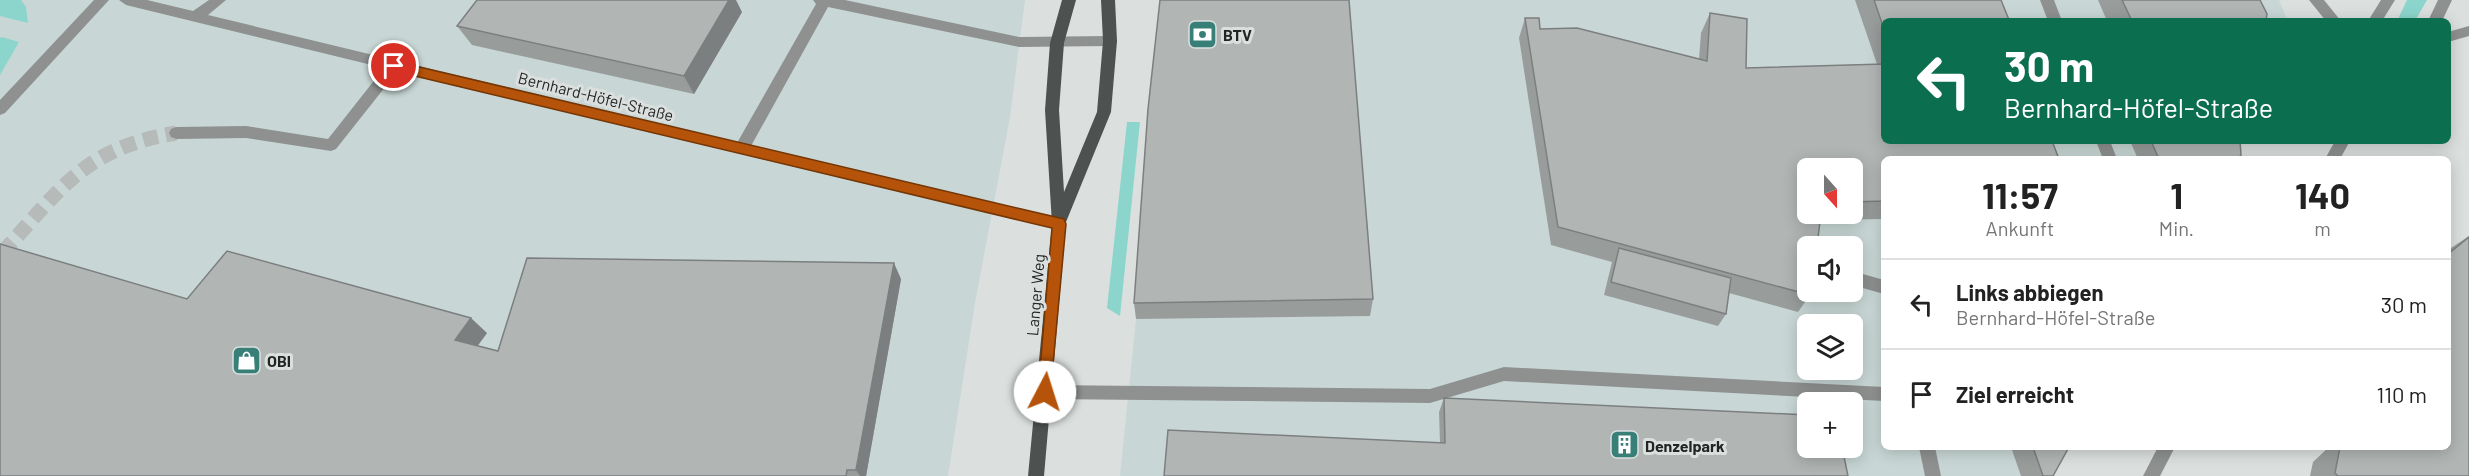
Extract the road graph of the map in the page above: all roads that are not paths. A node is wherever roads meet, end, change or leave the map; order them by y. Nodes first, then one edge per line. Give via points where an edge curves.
1 (102, 0) edge
2 (126, 0) edge
3 (219, 0) edge
4 (1069, 0) edge
5 (1108, 0) edge
6 (2047, 0) edge
7 (2316, 0) edge
8 (2388, 0) edge
9 (2445, 0) edge
10 (822, 1) edge
11 (194, 17) junction
12 (2054, 18) edge
13 (2331, 18) edge
14 (2377, 18) edge
15 (2436, 18) edge
16 (2469, 31) edge
17 (2451, 36) edge
18 (1110, 41) junction
19 (1058, 43) junction
20 (394, 66) junction
21 (0, 109) edge
22 (176, 133) tunnel mouth
23 (741, 150) junction
24 (1059, 224) junction
25 (1863, 281) edge
26 (1881, 286) edge
27 (1045, 392) junction
28 (1881, 394) edge
29 (1928, 450) edge
30 (2165, 450) edge
31 (1036, 476) edge
32 (1933, 476) edge
33 (2151, 476) edge

1 - 21 street
2 - 11 street, Bernhard-Höfel-Straße
3 - 11 street
4 - 19 main road, Langer Weg
5 - 18 main road, Langer Weg
6 - 12 street
7 - 13 street
8 - 14 street
9 - 15 street
10 - 19 street via 1019,42
10 - 23 street
11 - 20 street, Bernhard-Höfel-Straße
16 - 17 street
18 - 19 street
18 - 24 main road, Langer Weg via 1104,112
19 - 24 main road, Langer Weg via 1052,110
20 - 22 street via 331,145 246,132
20 - 23 street, Bernhard-Höfel-Straße
23 - 24 street, Bernhard-Höfel-Straße
24 - 27 main road, Langer Weg
25 - 26 street
27 - 28 street via 1430,396 1504,374
27 - 31 main road, Langer Weg
29 - 32 street
30 - 33 street

